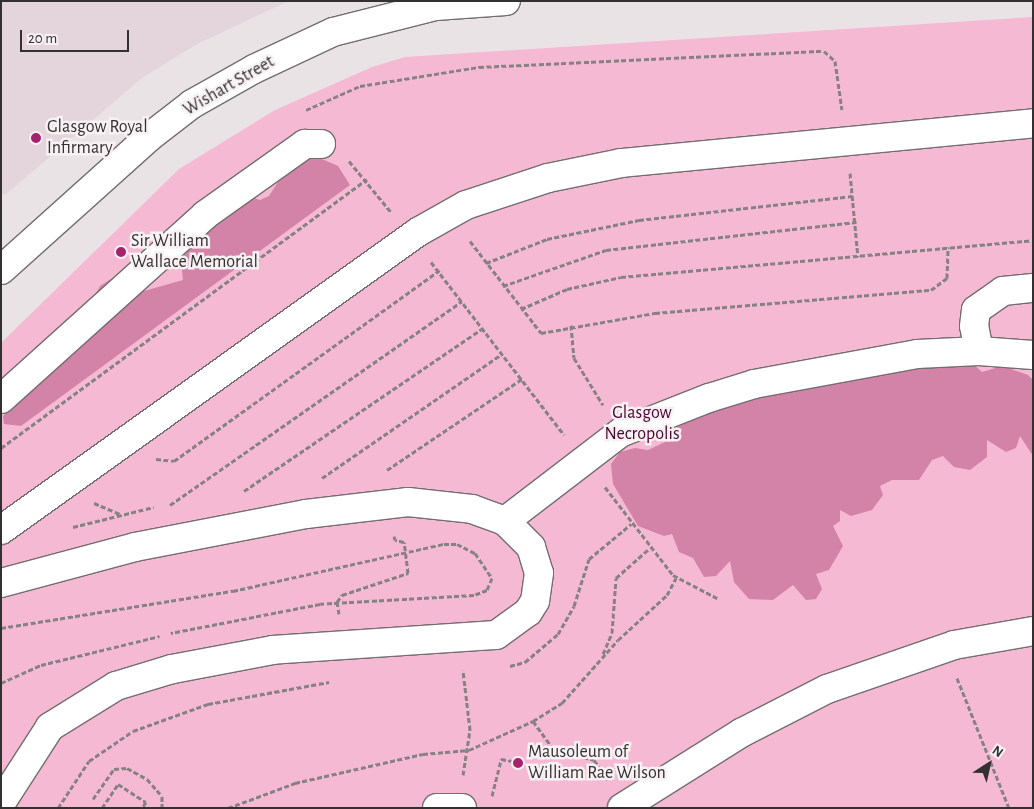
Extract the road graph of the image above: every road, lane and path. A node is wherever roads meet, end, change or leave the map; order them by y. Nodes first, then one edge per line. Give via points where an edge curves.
1 (506, 1) edge
2 (435, 4) edge
3 (843, 115) dead end
4 (307, 117) dead end
5 (1033, 123) edge
6 (321, 144) dead end
7 (852, 189) dead end
8 (853, 196) junction
9 (388, 209) dead end
10 (856, 222) junction
11 (469, 240) dead end
12 (1033, 240) edge
13 (948, 248) junction
14 (858, 256) junction
15 (486, 263) junction
16 (1, 270) edge
17 (503, 286) junction
18 (1033, 288) edge
19 (462, 301) junction
20 (521, 309) junction
21 (570, 325) junction
22 (483, 328) junction
23 (979, 351) junction
24 (502, 354) junction
25 (1033, 355) edge
26 (522, 379) junction
27 (1, 399) edge
28 (542, 408) dead end
29 (620, 433) junction
30 (1, 448) edge
31 (174, 461) dead end
32 (382, 473) dead end
33 (318, 481) dead end
34 (601, 482) dead end
35 (242, 493) dead end
36 (170, 505) dead end
37 (505, 521) junction
38 (1, 530) edge
39 (404, 542) dead end
40 (650, 548) junction
41 (405, 551) junction
42 (676, 578) junction
43 (1, 583) edge
44 (719, 599) dead end
45 (337, 602) junction
46 (1, 628) edge
47 (1033, 631) edge
48 (344, 643) junction
49 (945, 647) junction
50 (602, 657) junction
51 (463, 670) dead end
52 (1, 683) edge
53 (534, 721) junction
54 (469, 750) junction
55 (512, 761) dead end
56 (616, 796) edge
57 (93, 799) dead end
58 (491, 799) dead end
59 (1, 803) edge
60 (85, 808) edge
61 (94, 808) edge
62 (102, 808) edge
63 (142, 808) edge
64 (162, 808) edge
65 (228, 808) edge
66 (437, 808) edge
67 (462, 808) edge
68 (1009, 808) edge

1 - 2 street, Wishart Street
2 - 16 street, Wishart Street via 333,32 192,104
3 - 4 path via 835,61 824,51 437,72 339,93 307,110
5 - 38 street via 622,163 548,178 466,206 418,232
6 - 27 street via 305,144 205,215
7 - 8 path
8 - 10 path
8 - 15 path via 639,220 547,239
9 - 30 path via 367,179
10 - 14 path
10 - 17 path via 606,250
11 - 15 path
12 - 13 path
13 - 14 path
13 - 21 path via 947,278 931,290 655,313
14 - 20 path via 621,277 567,289
15 - 17 path
17 - 20 path
18 - 23 street via 1003,291 976,310 974,326
19 - 22 path
19 - 31 path via 440,270
19 - 36 path
20 - 21 path via 541,333
21 - 29 path via 574,358
22 - 24 path
22 - 35 path
23 - 25 street
23 - 29 street via 879,360 754,384
24 - 26 path
24 - 33 path
26 - 28 path
26 - 32 path
29 - 37 street
34 - 40 path
37 - 43 street via 451,505 377,504 135,547
37 - 48 street via 531,548 539,573 536,601 519,621 483,638
39 - 41 path
40 - 42 path
40 - 50 path via 616,578 612,633
41 - 45 path via 408,569 404,576 342,594
41 - 45 path via 444,544 467,547 490,569 491,585 474,595
41 - 46 path via 243,589
42 - 44 path
42 - 50 path via 667,595
45 - 48 path
45 - 52 path via 246,617 66,658
47 - 49 street
48 - 59 street via 206,661 116,686 50,727
49 - 56 street via 818,694
49 - 68 path
50 - 53 path via 562,703
51 - 54 path
53 - 54 path
53 - 56 path via 554,750 594,760
54 - 65 path via 423,754 295,783
55 - 58 path via 501,759
57 - 64 path via 114,769 127,768 147,779 162,796
60 - 61 path
62 - 63 path via 118,784 146,802
66 - 67 street

